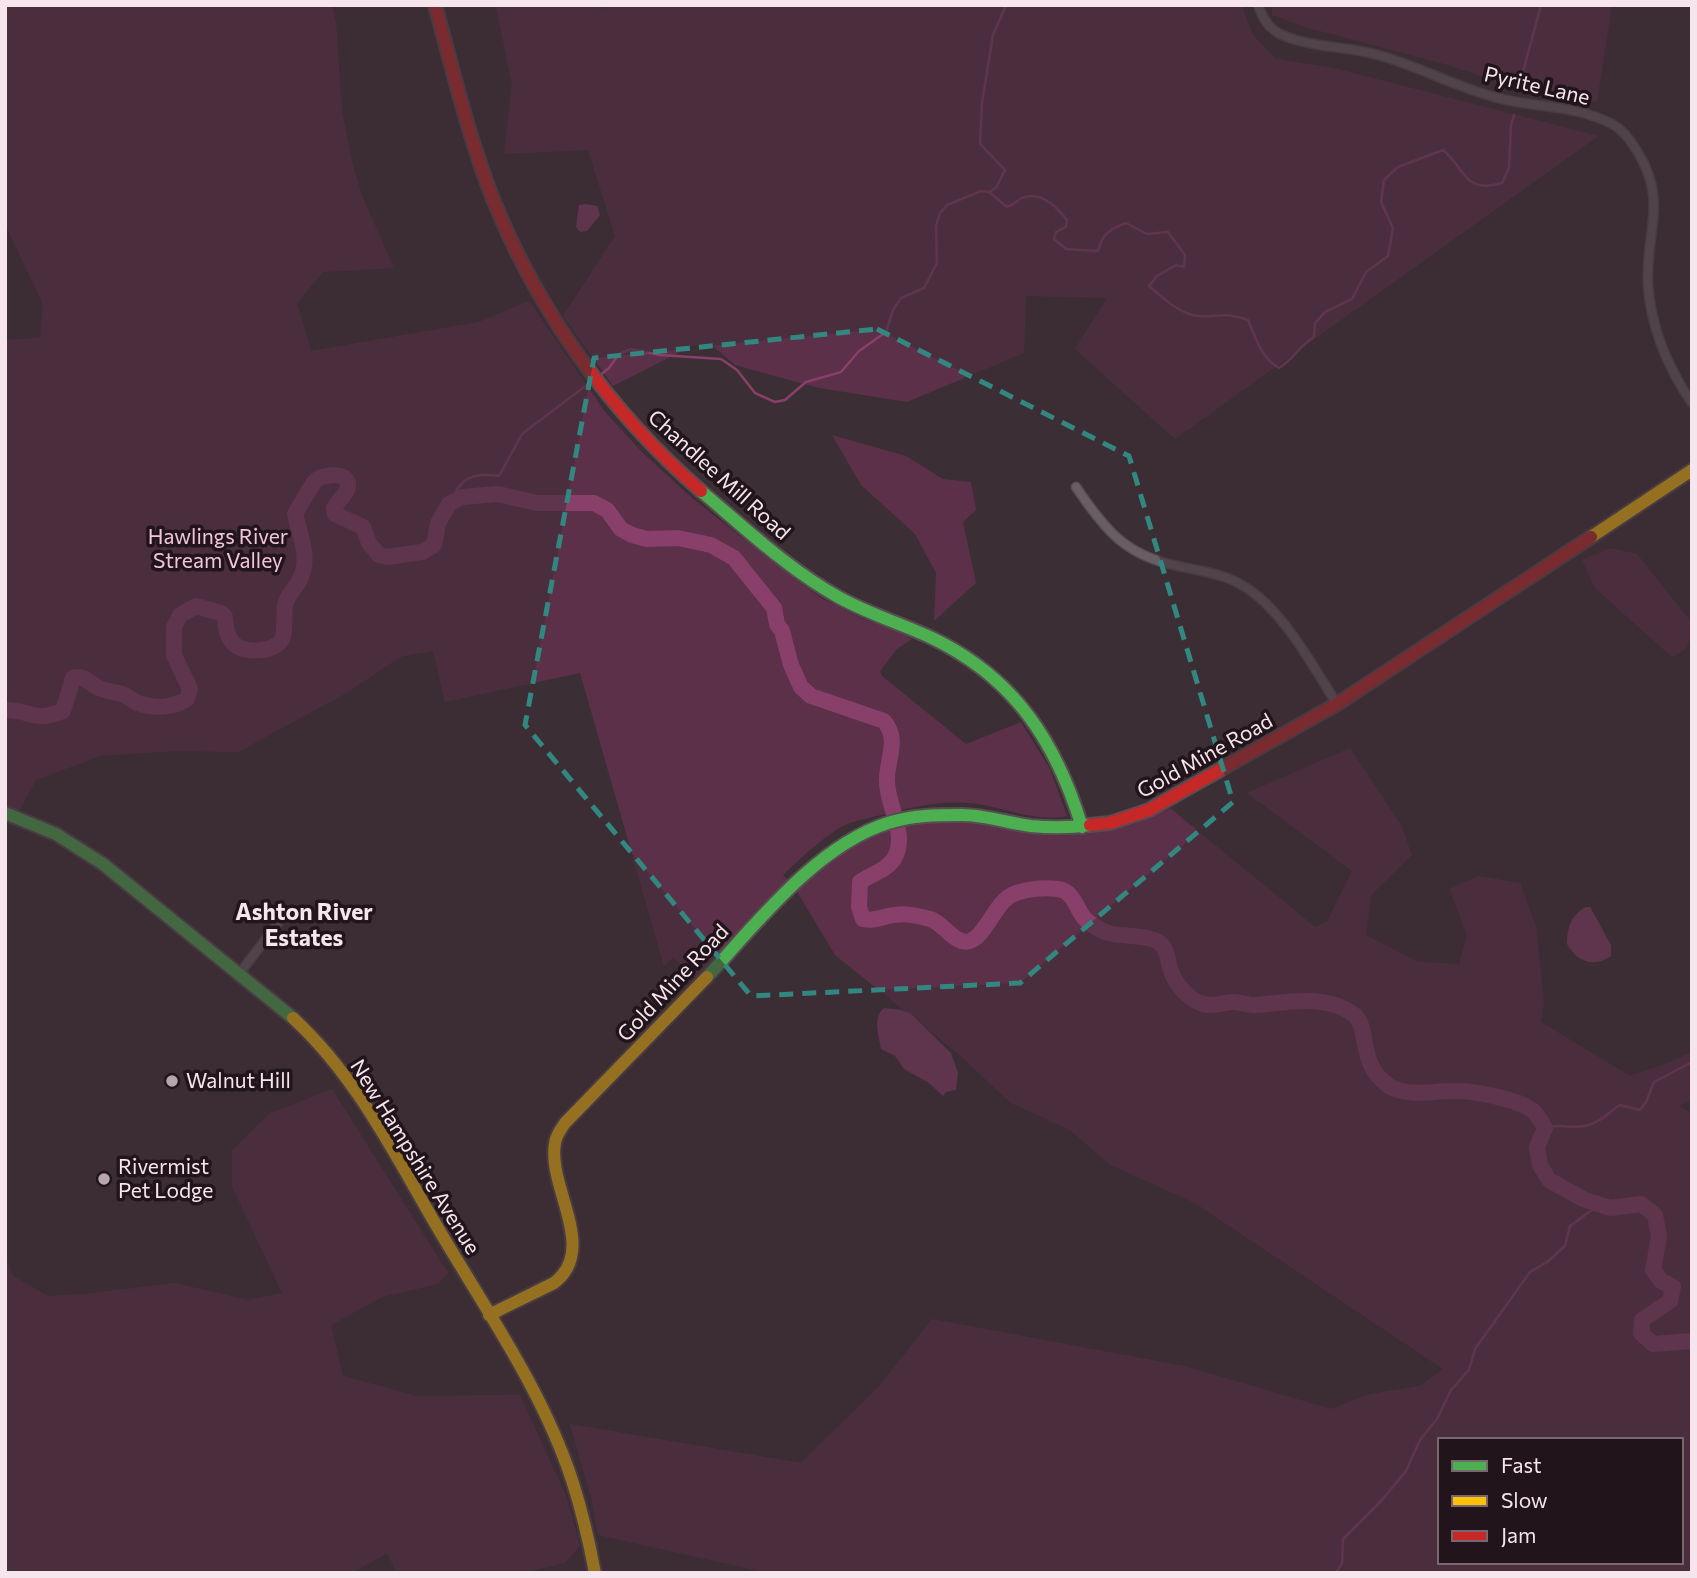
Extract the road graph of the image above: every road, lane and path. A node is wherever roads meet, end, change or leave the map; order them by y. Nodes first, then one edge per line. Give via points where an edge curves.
1 (435, 5) edge
2 (1258, 5) edge
3 (1692, 403) edge
4 (1692, 470) edge
5 (1076, 487) dead end
6 (1337, 704) junction
7 (5, 813) edge
8 (1082, 827) junction
9 (285, 914) dead end
10 (239, 974) junction
11 (489, 1315) junction
12 (595, 1573) edge

1 - 8 street, Chandlee Mill Road via 494,200 540,296 601,386 669,462 796,569 838,597 947,645 1002,685 1052,747 1071,787
2 - 3 street, Pyrite Lane via 1263,19 1277,33 1302,42 1381,56 1482,94 1573,110 1614,125 1634,146 1652,182 1655,197 1648,284 1652,316 1664,353
4 - 6 street, Gold Mine Road
5 - 6 street via 1106,529 1133,551 1161,563 1219,575 1256,595 1285,626
6 - 8 street, Gold Mine Road via 1149,810
7 - 10 street, New Hampshire Avenue via 36,824 82,851
8 - 11 street, Gold Mine Road via 1032,827 952,813 909,817 845,844 794,885 565,1123 554,1152 569,1225 569,1264 554,1283
9 - 10 street
10 - 11 street, New Hampshire Avenue via 301,1026 347,1079
11 - 12 street, New Hampshire Avenue via 539,1401 566,1459

